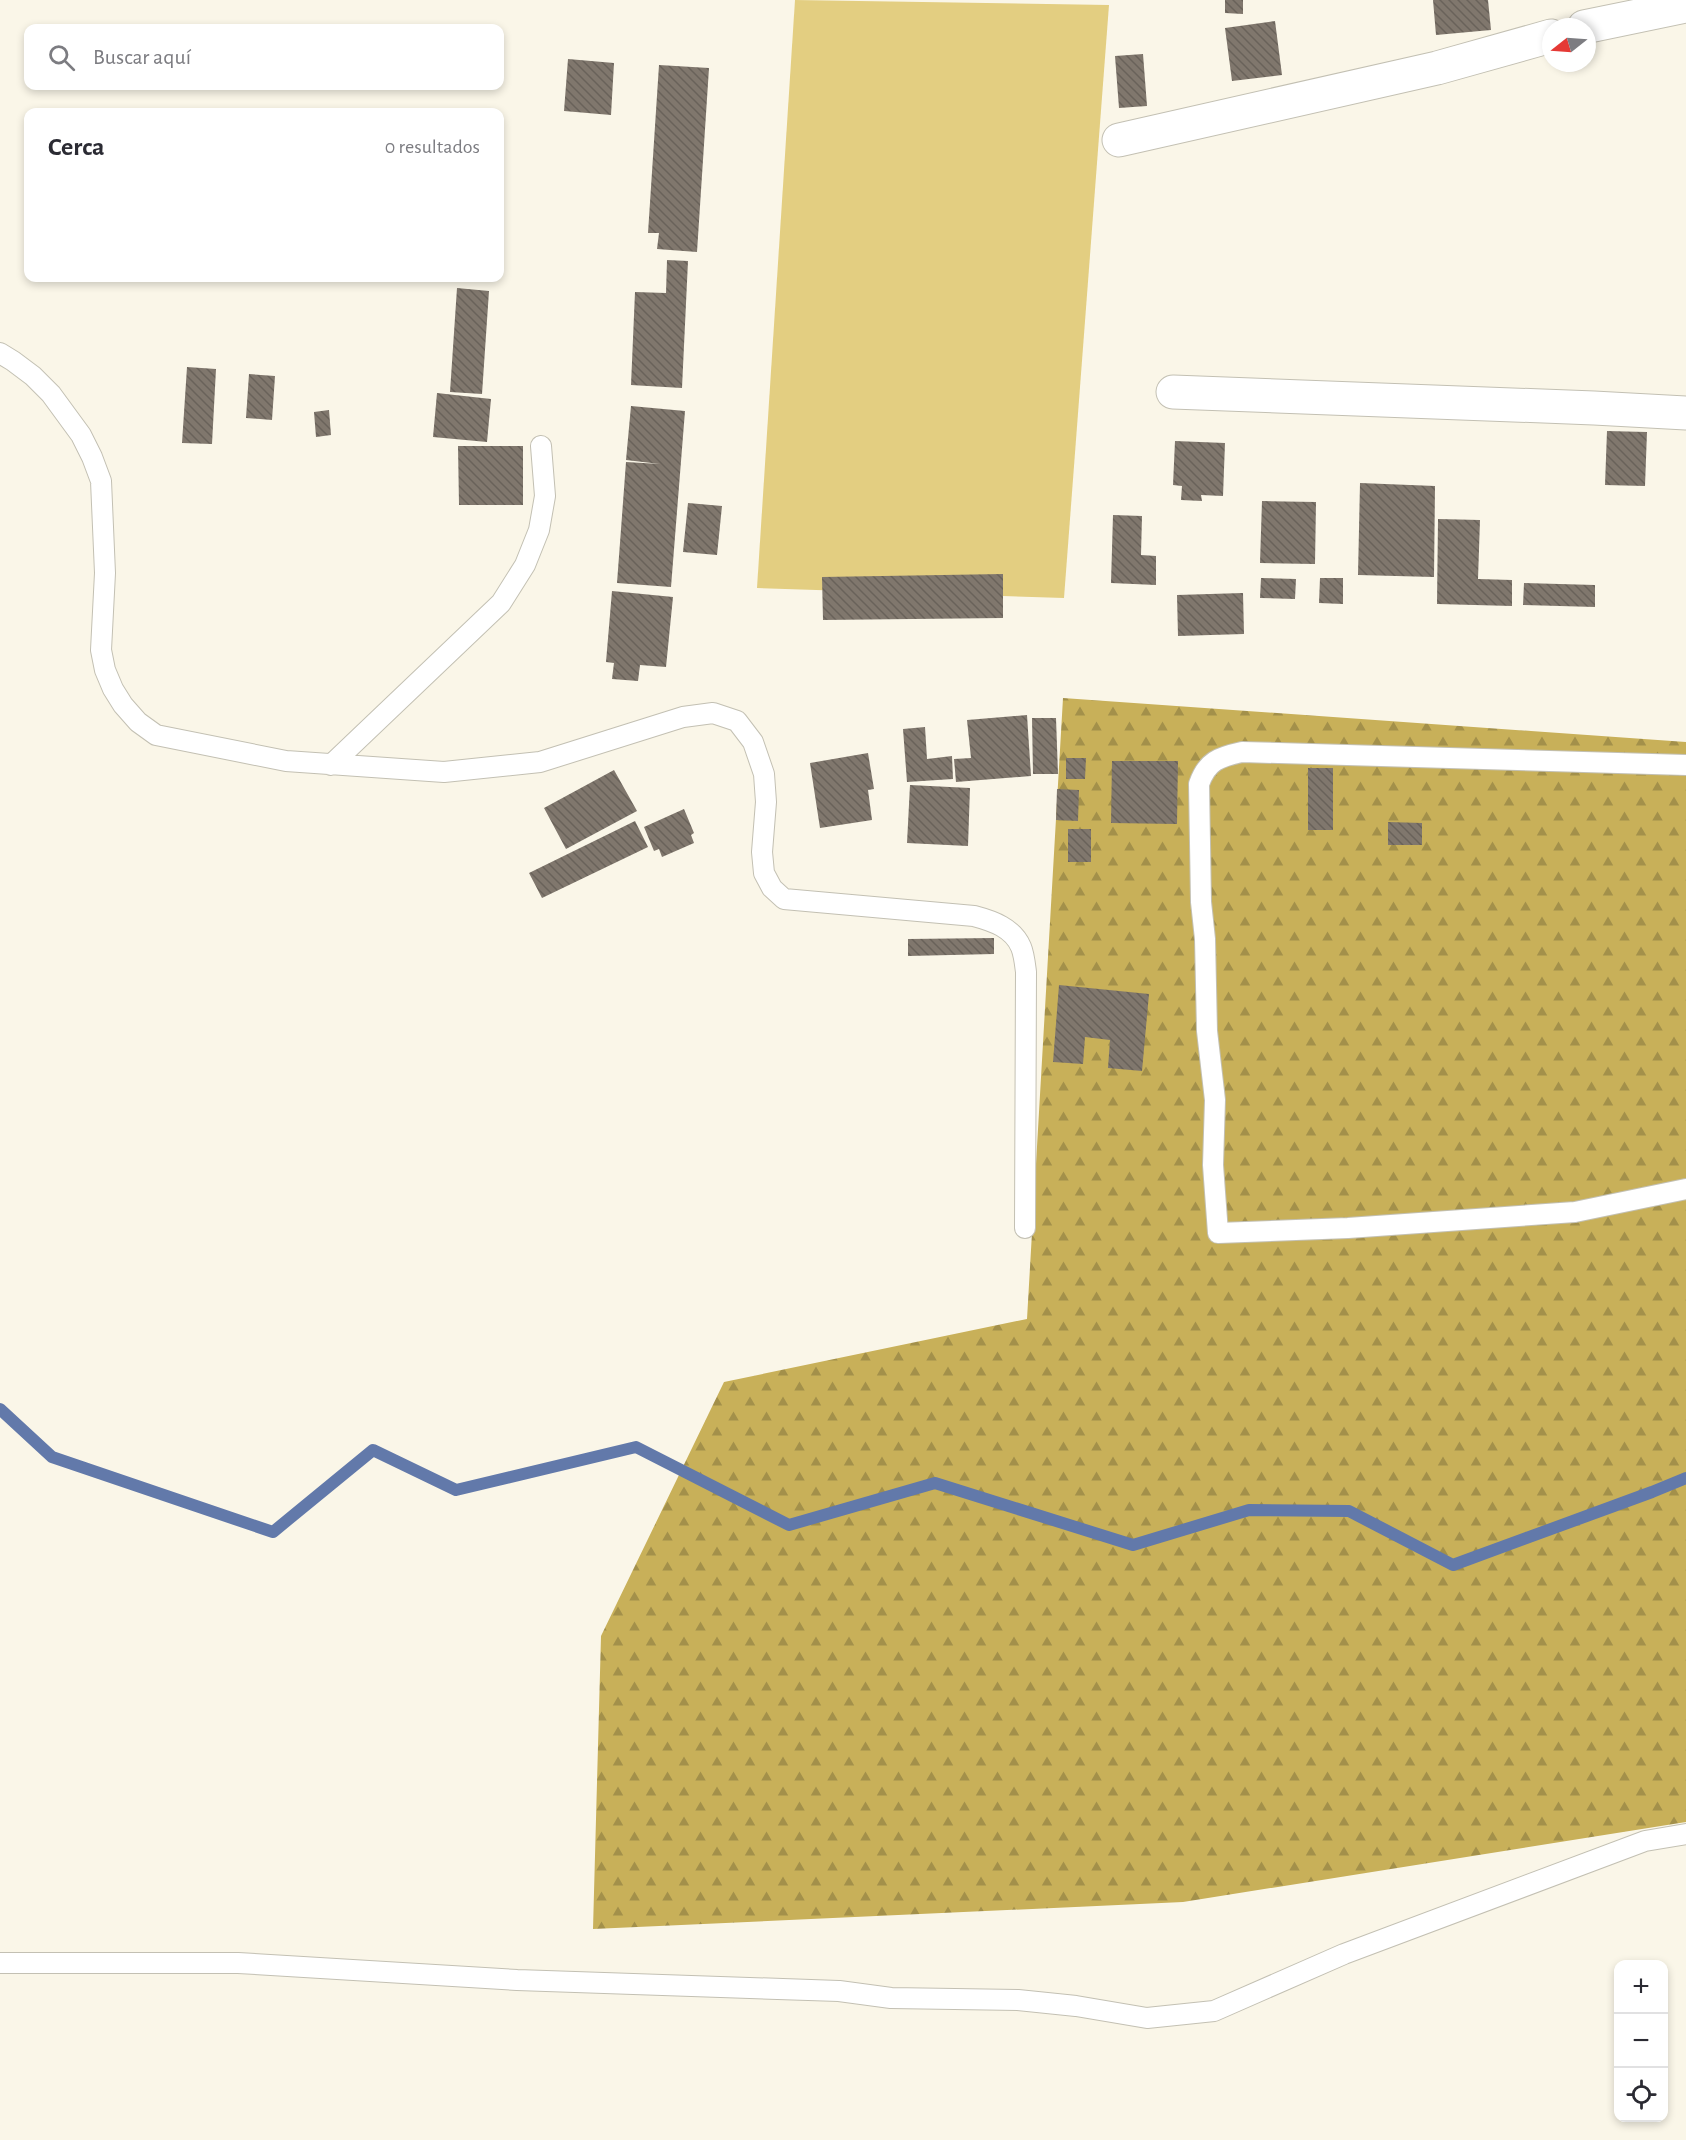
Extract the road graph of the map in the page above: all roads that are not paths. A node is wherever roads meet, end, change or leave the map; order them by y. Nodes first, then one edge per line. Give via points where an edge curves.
1 (1686, 6) edge
2 (1596, 25) edge
3 (1542, 39) edge
4 (1119, 140) dead end
5 (0, 353) edge
6 (1173, 392) dead end
7 (1686, 413) edge
8 (541, 446) dead end
9 (331, 765) junction
10 (1686, 765) edge
11 (1686, 1189) edge
12 (1025, 1228) dead end
13 (1686, 1834) edge
14 (0, 1963) edge

1 - 2 street
3 - 4 street via 1437,68
5 - 9 lane via 33,376 67,414 101,481 105,573 101,650 105,670 123,705 156,735 286,761
6 - 7 street
8 - 9 lane via 545,496 539,530 525,565 501,603
9 - 12 lane via 444,772 540,762 683,717 713,713 737,721 753,742 764,774 764,873 784,899 974,916 994,921 1022,947 1026,972
10 - 11 lane via 1242,752 1212,762 1199,784 1218,1233 1575,1212
13 - 14 lane via 1645,1841 1366,1945 1214,2011 1148,2018 1018,2000 891,1998 839,1991 517,1980 238,1963

